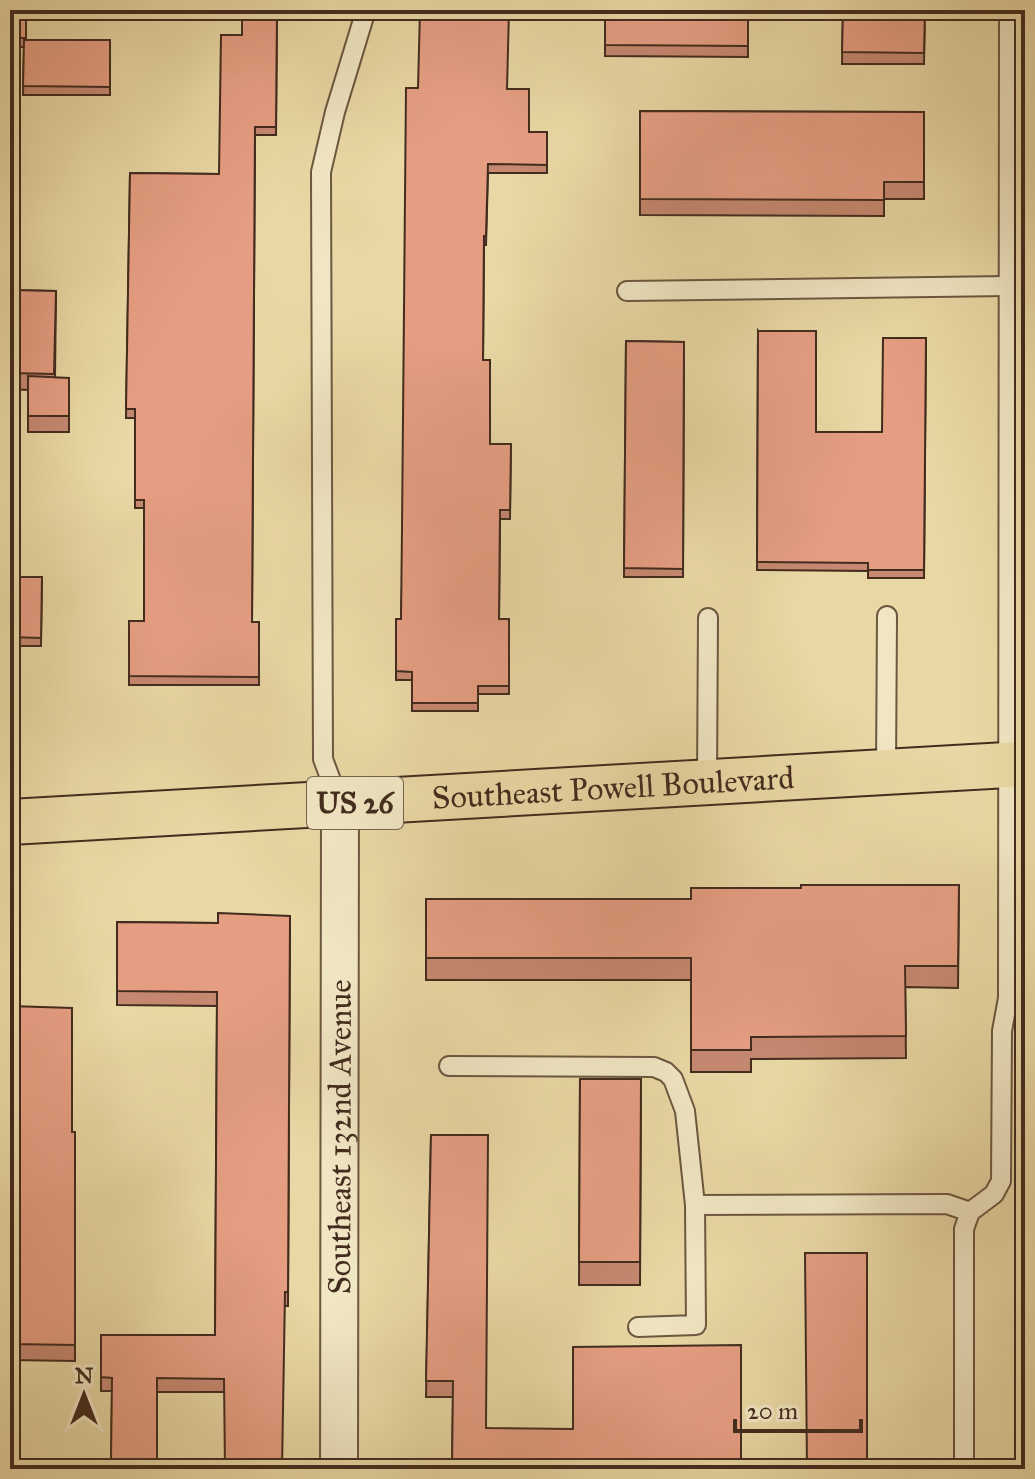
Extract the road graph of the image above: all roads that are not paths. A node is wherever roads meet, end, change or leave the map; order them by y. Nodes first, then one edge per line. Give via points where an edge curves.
1 (366, 10) edge
2 (1009, 10) edge
3 (1008, 286) junction
4 (627, 291) dead end
5 (887, 616) dead end
6 (708, 618) dead end
7 (1017, 764) edge
8 (886, 772) junction
9 (707, 781) junction
10 (340, 804) junction
11 (10, 822) edge
12 (449, 1066) dead end
13 (695, 1205) junction
14 (970, 1212) junction
15 (638, 1327) dead end
16 (964, 1465) dead end
17 (339, 1469) edge

1 - 10 lane via 321,172 323,759
2 - 3 lane
3 - 4 lane
3 - 7 lane
5 - 8 lane
6 - 9 lane
7 - 8 main road, Southeast Powell Boulevard / US 26
7 - 14 lane via 1008,998 1002,1031 1001,1181 994,1194
8 - 9 main road, Southeast Powell Boulevard / US 26
9 - 10 main road, Southeast Powell Boulevard / US 26
10 - 11 main road, Southeast Powell Boulevard / US 26
10 - 17 street, Southeast 132nd Avenue
12 - 13 lane via 654,1067 666,1072 685,1111
13 - 14 lane via 947,1204
13 - 15 lane via 696,1325
14 - 16 lane via 964,1229

